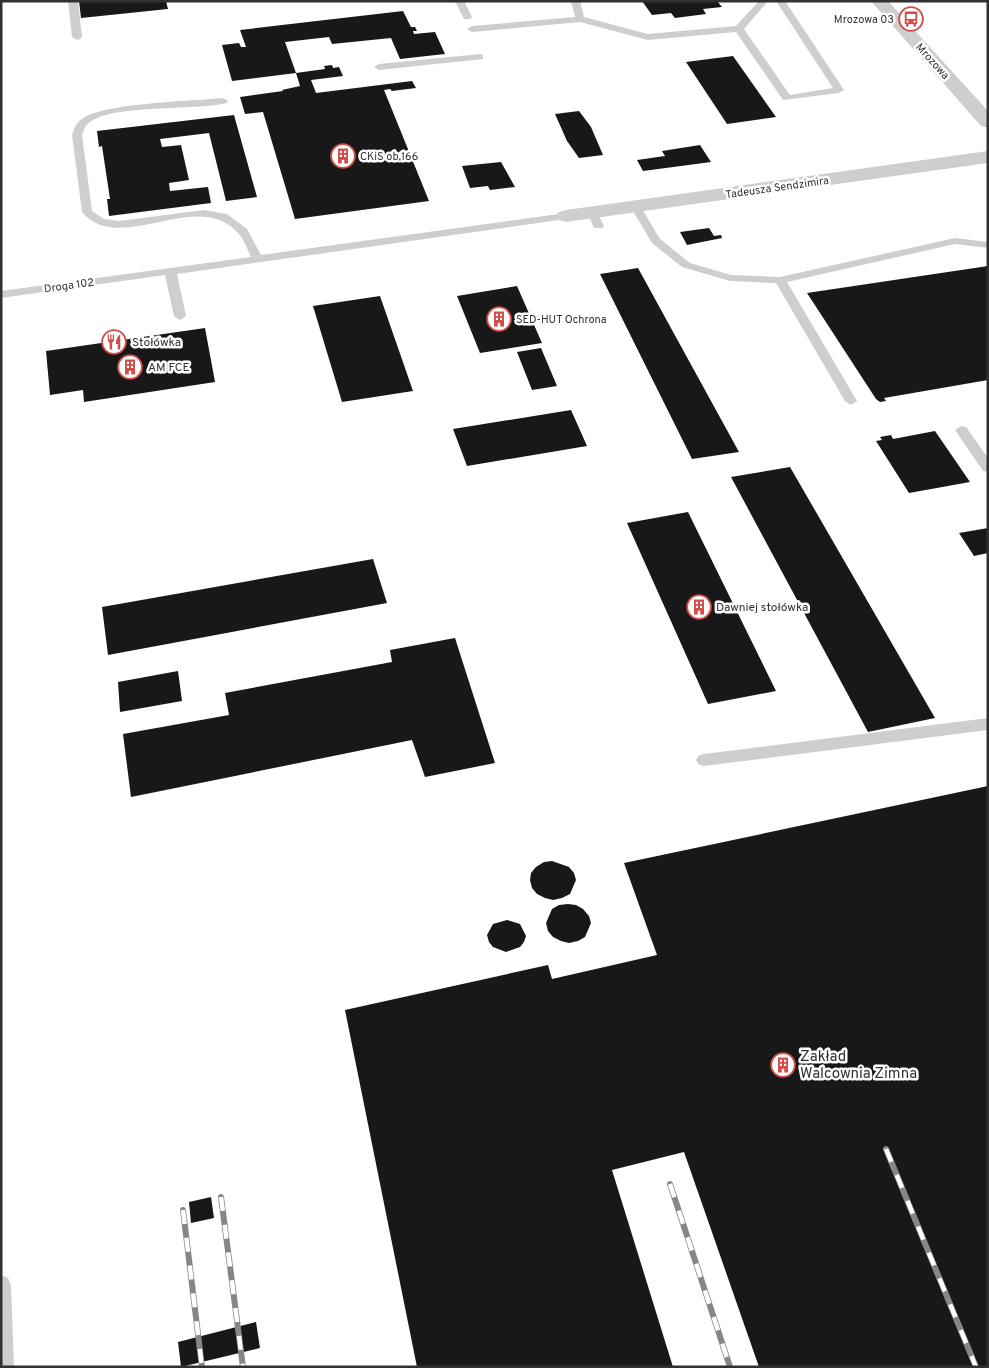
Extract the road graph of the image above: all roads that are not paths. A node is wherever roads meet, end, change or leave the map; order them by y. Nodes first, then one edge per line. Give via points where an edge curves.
1 (73, 1) edge
2 (459, 1) edge
3 (575, 1) edge
4 (764, 1) edge
5 (780, 1) edge
6 (879, 1) edge
7 (467, 17) dead end
8 (580, 19) junction
9 (472, 29) dead end
10 (739, 29) junction
11 (77, 37) dead end
12 (480, 57) dead end
13 (379, 67) dead end
14 (223, 101) dead end
15 (988, 122) edge
16 (988, 157) edge
17 (635, 206) junction
18 (566, 216) joint
19 (988, 245) edge
20 (257, 258) junction
21 (170, 270) junction
22 (780, 280) junction
23 (1, 295) edge
24 (180, 316) dead end
25 (851, 401) dead end
26 (961, 430) dead end
27 (988, 468) edge
28 (988, 724) edge
29 (704, 760) dead end
30 (1, 1285) edge
31 (4, 1367) edge

1 - 11 lane
2 - 7 lane
3 - 8 lane
4 - 10 lane
5 - 10 lane via 839,90 787,98
6 - 15 street, Mrozowa
8 - 9 lane
8 - 10 lane via 648,37
12 - 13 lane
14 - 20 lane via 107,111 86,120 77,135 87,212 101,223 113,224 198,212 212,214 242,229
16 - 17 street, Tadeusza Sendzimira
17 - 18 street, Tadeusza Sendzimira via 595,219
17 - 22 lane via 656,241 686,265 730,278
18 - 20 lane, Droga 102
19 - 22 lane via 955,241
20 - 21 lane, Droga 102
21 - 23 lane, Droga 102
21 - 24 lane
22 - 25 lane
26 - 27 lane
28 - 29 lane
30 - 31 lane

